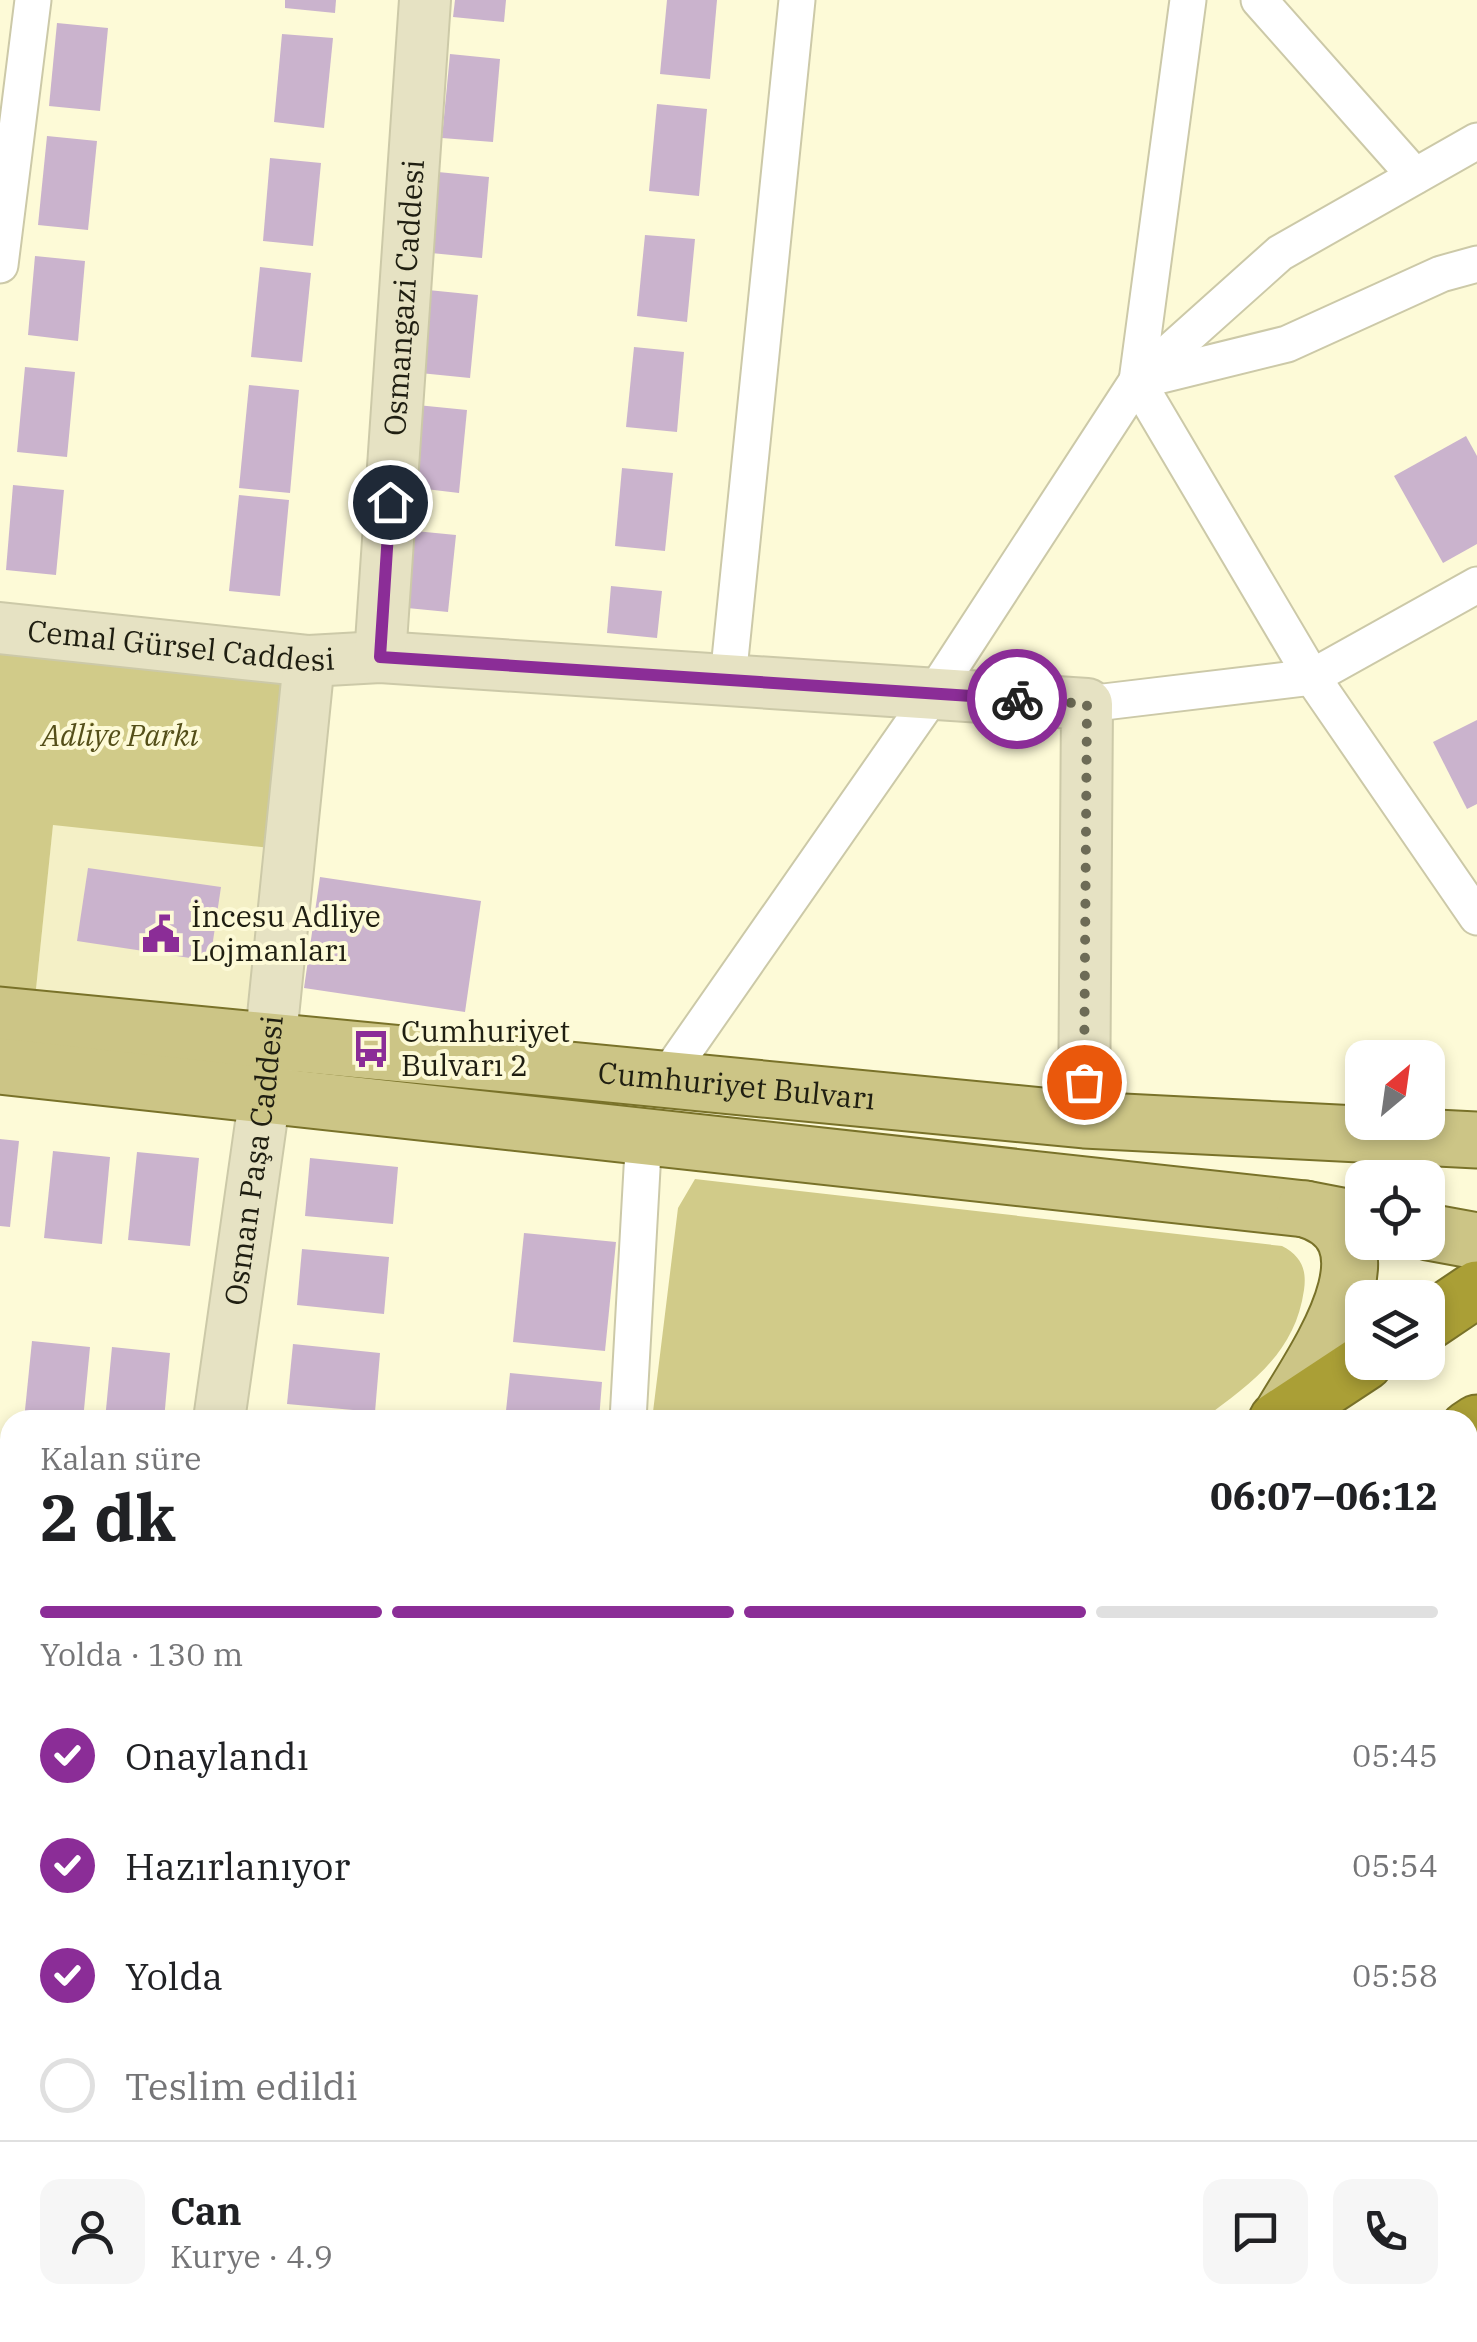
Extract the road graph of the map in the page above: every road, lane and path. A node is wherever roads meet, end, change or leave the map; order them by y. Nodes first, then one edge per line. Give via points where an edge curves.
1 (34, 0) edge
2 (424, 0) edge
3 (797, 0) edge
4 (1188, 0) edge
5 (1259, 0) edge
6 (1477, 141) edge
7 (1415, 176) junction
8 (1477, 264) edge
9 (0, 265) edge
10 (1137, 380) junction
11 (1477, 584) edge
12 (0, 628) edge
13 (380, 657) junction
14 (310, 661) junction
15 (1312, 677) junction
16 (728, 679) junction
17 (934, 692) junction
18 (1087, 704) junction
19 (1477, 917) edge
20 (0, 1015) edge
21 (0, 1066) edge
22 (267, 1069) junction
23 (668, 1076) junction
24 (1084, 1120) junction
25 (644, 1133) junction
26 (1477, 1140) edge
27 (1305, 1209) junction
28 (1345, 1217) edge
29 (1445, 1235) edge
30 (1477, 1241) edge
31 (1477, 1290) edge
32 (1445, 1311) edge
33 (1345, 1375) edge
34 (220, 1410) edge
35 (629, 1410) edge
36 (1284, 1410) edge
37 (1293, 1410) edge

1 - 9 street
2 - 13 main road, Osmangazi Caddesi
3 - 16 street
4 - 10 street
5 - 7 street
6 - 7 street
7 - 10 street via 1280,253
8 - 10 street via 1440,274 1286,344
10 - 15 street
10 - 17 street
11 - 15 street
12 - 14 main road, Cemal Gürsel Caddesi
13 - 14 main road, Cemal Gürsel Caddesi
13 - 16 main road, Cemal Gürsel Caddesi
14 - 22 main road, Osman Paşa Caddesi
15 - 18 street
15 - 19 street
16 - 17 main road, Cemal Gürsel Caddesi
17 - 18 main road, Cemal Gürsel Caddesi
17 - 23 street
18 - 24 main road
20 - 22 main road, Cumhuriyet Bulvarı
21 - 22 main road, Cumhuriyet Bulvarı
22 - 23 main road, Cumhuriyet Bulvarı
22 - 25 main road, Cumhuriyet Bulvarı
22 - 34 main road, Osman Paşa Caddesi
23 - 24 main road, Cumhuriyet Bulvarı
24 - 26 main road, Cumhuriyet Bulvarı
25 - 27 main road, Cumhuriyet Bulvarı
25 - 35 street
27 - 28 main road, Cumhuriyet Bulvarı
27 - 36 main road via 1323,1214 1346,1242 1349,1284
29 - 30 main road
31 - 32 highway
33 - 37 highway

